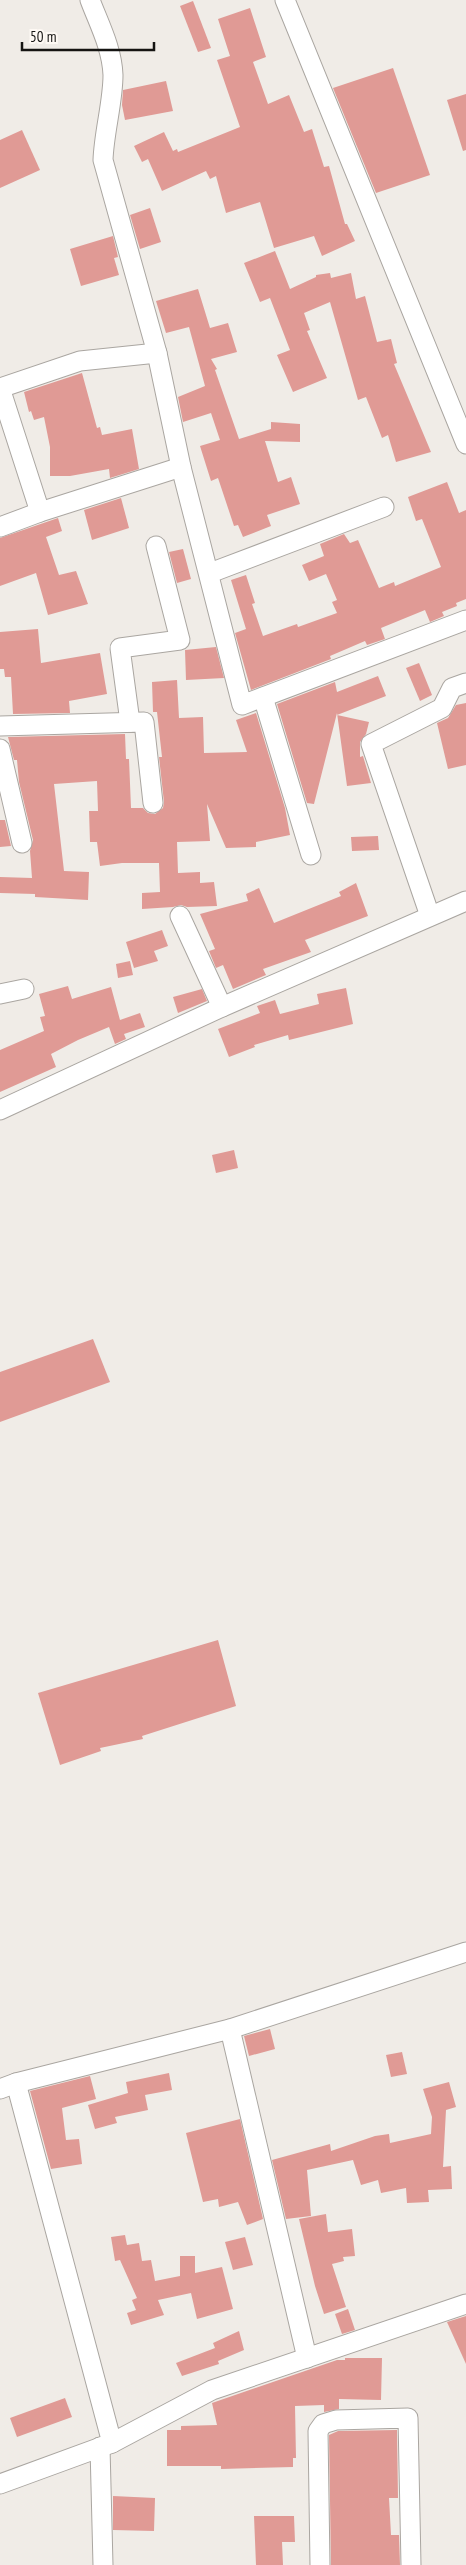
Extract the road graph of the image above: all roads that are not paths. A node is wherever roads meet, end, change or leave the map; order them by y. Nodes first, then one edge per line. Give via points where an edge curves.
1 (90, 0) edge
2 (285, 0) edge
3 (157, 353) junction
4 (0, 388) edge
5 (466, 444) edge
6 (181, 467) junction
7 (384, 508) dead end
8 (40, 512) junction
9 (0, 528) edge
10 (156, 546) dead end
11 (210, 573) junction
12 (466, 620) edge
13 (466, 683) edge
14 (263, 697) junction
15 (130, 722) junction
16 (0, 726) edge
17 (0, 749) edge
18 (153, 803) dead end
19 (22, 844) dead end
20 (311, 855) dead end
21 (466, 901) edge
22 (180, 916) dead end
23 (430, 916) junction
24 (24, 989) dead end
25 (0, 994) edge
26 (222, 1007) junction
27 (0, 1110) edge
28 (466, 1952) edge
29 (230, 2029) junction
30 (8, 2086) edge
31 (466, 2304) edge
32 (307, 2358) junction
33 (106, 2445) junction
34 (0, 2484) edge
35 (103, 2565) edge
36 (320, 2565) edge
37 (411, 2565) edge

1 - 3 street via 110,53 113,76 104,160
2 - 5 street
3 - 4 street via 80,361
3 - 6 street
4 - 8 street
6 - 8 street
6 - 11 street
7 - 11 street
8 - 9 street
10 - 15 street via 180,640 120,648
11 - 14 street via 242,705
12 - 14 street
13 - 23 street via 452,688 442,708 371,744
14 - 20 street
15 - 16 street
15 - 18 street via 144,722
17 - 19 street
21 - 23 street
22 - 26 street
23 - 26 street
24 - 25 street
26 - 27 street
28 - 29 street
29 - 30 street
29 - 32 street
30 - 33 street
31 - 32 street
32 - 33 street via 212,2390
33 - 34 street
33 - 35 street
36 - 37 street via 318,2431 324,2424 336,2420 408,2418

